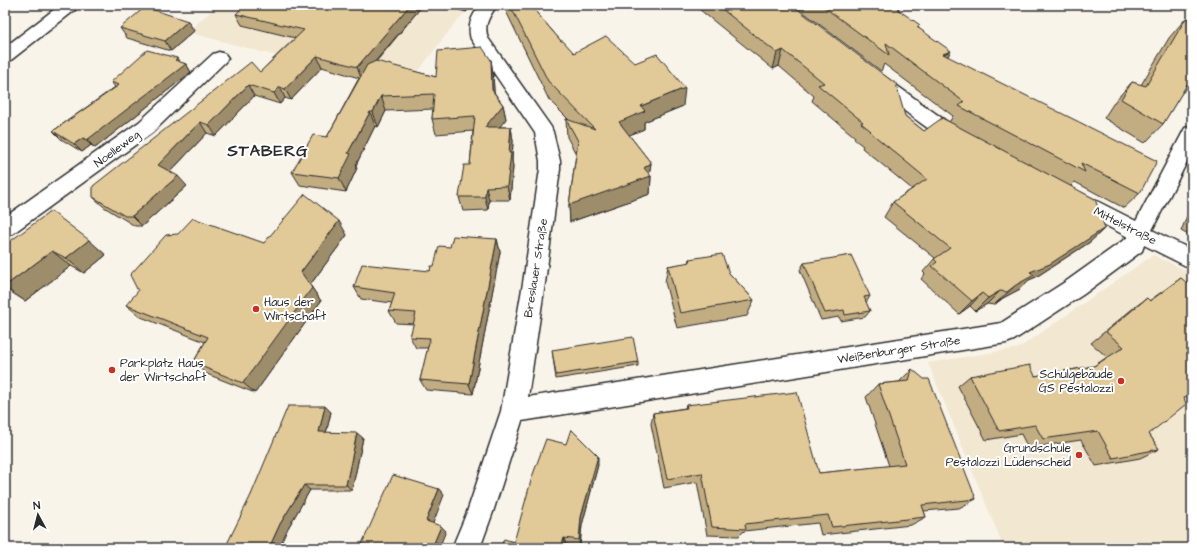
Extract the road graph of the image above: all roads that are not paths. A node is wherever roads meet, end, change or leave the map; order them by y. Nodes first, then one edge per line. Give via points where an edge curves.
1 (489, 5) edge
2 (69, 6) dead end
3 (5, 56) edge
4 (219, 58) dead end
5 (863, 69) edge
6 (1192, 133) edge
7 (979, 148) edge
8 (1059, 191) edge
9 (5, 228) edge
10 (1141, 234) junction
11 (1192, 260) edge
12 (513, 410) junction
13 (466, 548) edge

1 - 12 street, Breslauer Straße via 478,23 480,39 544,132 550,161 546,202
2 - 3 street
4 - 9 street, Noelleweg via 120,147
5 - 7 street via 939,126
6 - 10 street, Weißenburger Straße
8 - 10 street, Mittelstraße
10 - 11 street, Mittelstraße
10 - 12 street, Weißenburger Straße via 1134,245 1006,333
12 - 13 street, Breslauer Straße

